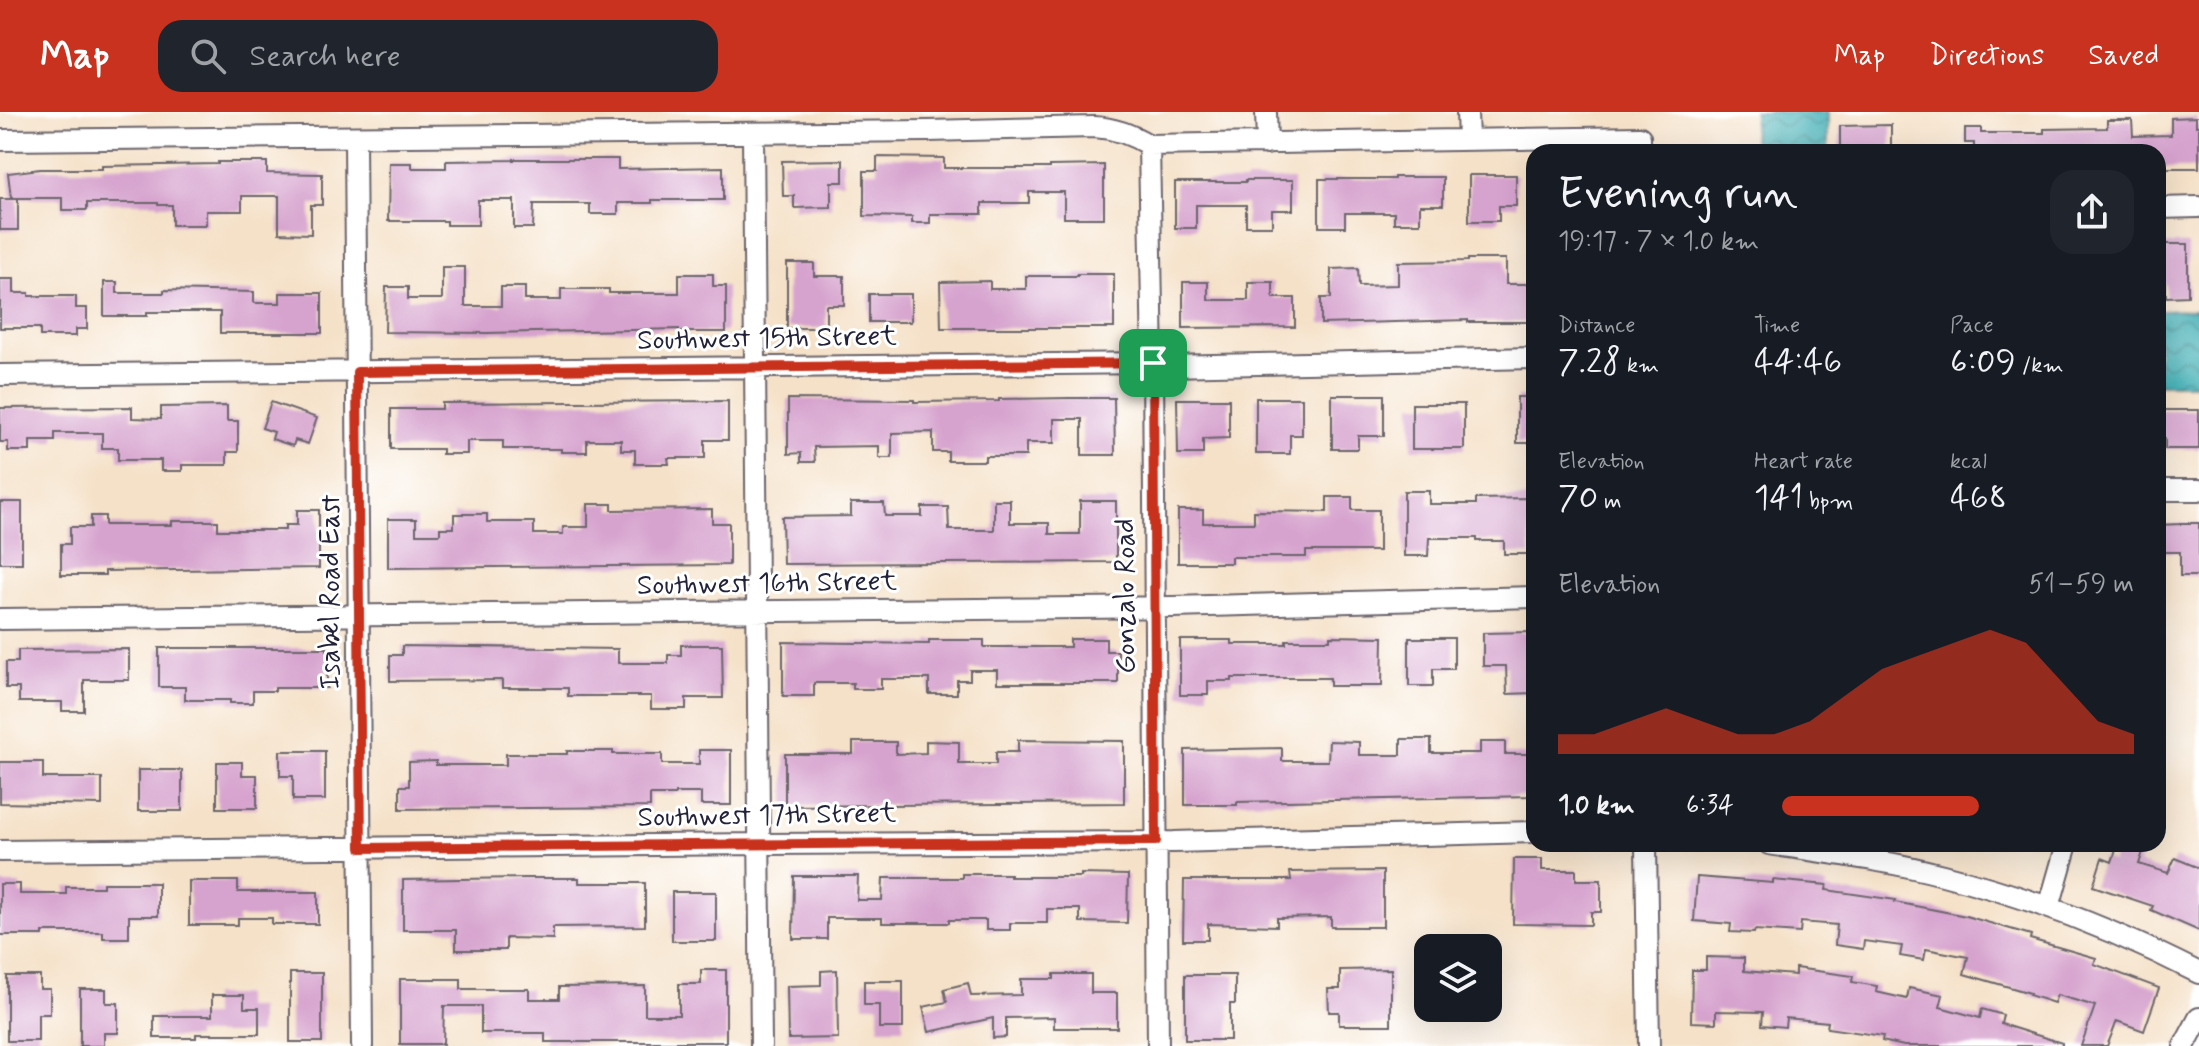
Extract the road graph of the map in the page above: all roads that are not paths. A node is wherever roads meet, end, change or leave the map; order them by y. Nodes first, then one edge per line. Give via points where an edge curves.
1 (1266, 112) edge
2 (1467, 112) edge
3 (753, 133) junction
4 (355, 137) junction
5 (0, 140) edge
6 (1468, 140) junction
7 (1267, 144) junction
8 (1640, 144) edge
9 (1149, 145) junction
10 (2199, 207) edge
11 (2166, 208) edge
12 (1526, 358) edge
13 (1153, 363) junction
14 (755, 367) junction
15 (357, 372) junction
16 (0, 375) edge
17 (2166, 490) edge
18 (2199, 490) edge
19 (1526, 597) edge
20 (1153, 607) junction
21 (757, 612) junction
22 (359, 616) junction
23 (0, 619) edge
24 (1526, 832) edge
25 (1156, 841) junction
26 (758, 844) junction
27 (361, 848) junction
28 (0, 851) edge
29 (1646, 852) edge
30 (1869, 852) edge
31 (2065, 852) edge
32 (2049, 907) junction
33 (2199, 973) edge
34 (2199, 1018) edge
35 (362, 1046) edge
36 (761, 1046) edge
37 (1158, 1046) edge
38 (1649, 1046) edge
39 (2184, 1046) edge

1 - 7 street
2 - 6 street
3 - 4 street
3 - 9 street via 1094,127 1112,128
3 - 14 street
4 - 5 street
4 - 15 street, Isabel Road East
6 - 7 street
6 - 8 street
7 - 9 street
9 - 13 street, Gonzalo Road
10 - 11 street
12 - 13 street, Southwest 15th Street
13 - 14 street, Southwest 15th Street
13 - 20 street, Gonzalo Road
14 - 15 street, Southwest 15th Street
14 - 21 street
15 - 16 street, Southwest 15th Street
15 - 22 street, Isabel Road East
17 - 18 street
19 - 20 street, Southwest 16th Street
20 - 21 street, Southwest 16th Street
20 - 25 street, Gonzalo Road
21 - 22 street, Southwest 16th Street
21 - 26 street
22 - 23 street, Southwest 16th Street
22 - 27 street, Isabel Road East
24 - 25 street, Southwest 17th Street
25 - 26 street, Southwest 17th Street
25 - 37 street, Gonzalo Road
26 - 27 street, Southwest 17th Street
26 - 36 street
27 - 28 street, Southwest 17th Street
27 - 35 street, Isabel Road East
29 - 38 street
30 - 32 street
31 - 32 street
32 - 33 street
34 - 39 street

